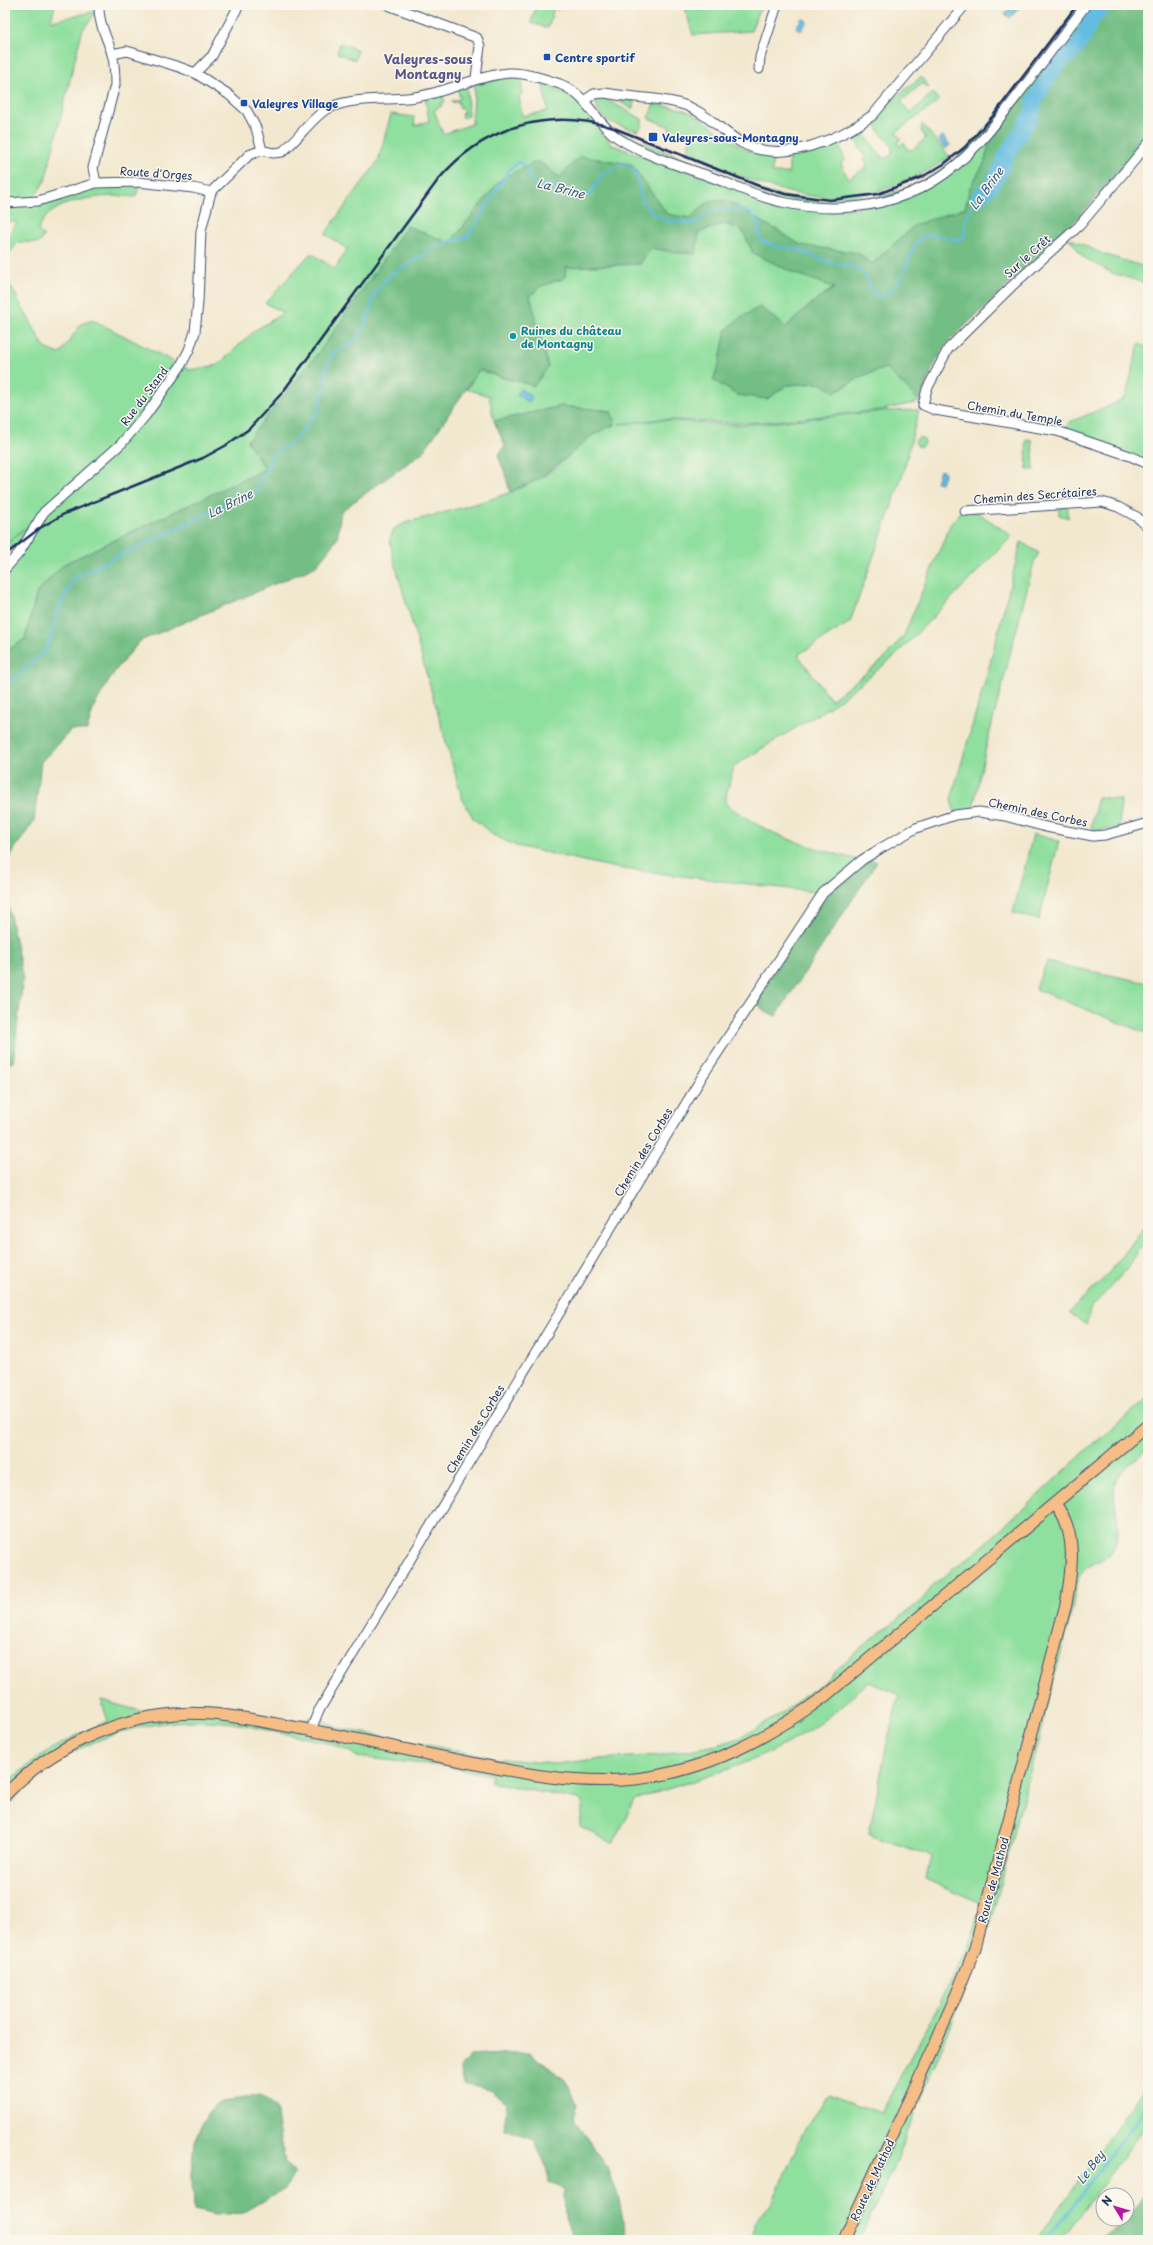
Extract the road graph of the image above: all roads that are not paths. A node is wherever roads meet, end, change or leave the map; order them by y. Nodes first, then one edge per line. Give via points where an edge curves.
1 (99, 5) edge
2 (239, 5) edge
3 (388, 5) edge
4 (777, 5) edge
5 (965, 5) edge
6 (1086, 5) edge
7 (112, 54) junction
8 (759, 69) dead end
9 (195, 73) junction
10 (476, 78) junction
11 (584, 100) junction
12 (1148, 144) edge
13 (262, 150) junction
14 (96, 183) junction
15 (211, 192) junction
16 (5, 203) edge
17 (923, 405) joint
18 (1148, 464) edge
19 (965, 511) dead end
20 (1148, 527) edge
21 (5, 569) edge
22 (1148, 823) edge
23 (1148, 1425) edge
24 (1055, 1504) junction
25 (311, 1730) junction
26 (5, 1795) edge
27 (844, 2240) edge

1 - 7 street via 98,16
2 - 9 street via 212,56
3 - 10 street via 477,38 480,46
4 - 8 street via 760,57
5 - 11 street via 873,115 856,128 821,144 773,152 743,144 697,110 680,103 605,93 594,94
6 - 11 street via 973,151 934,182 882,202 827,209 781,202 627,143 610,131
7 - 9 street via 127,51
7 - 14 street via 115,85 93,168
9 - 13 street via 228,94 247,111 256,128
10 - 11 street via 512,73 561,85
10 - 13 street via 407,98 368,100 327,109 282,152
12 - 17 street, Sur le Crêt via 1079,226 953,343 927,389
13 - 15 street via 249,155
14 - 15 street, Route d'Orges via 138,182
14 - 16 street, Route d'Orges via 38,201
15 - 21 street, Rue du Stand via 201,231 195,332 180,367 146,415 121,444 44,512 19,553
17 - 18 street, Chemin du Temple via 934,410 1057,430
19 - 20 street, Chemin des Secrétaires via 1102,502 1137,517
22 - 25 street, Chemin des Corbes via 1092,836 979,812 955,815 916,828 883,847 862,860 823,893 705,1072 318,1712
23 - 24 main road
24 - 25 main road via 819,1700 784,1725 747,1746 700,1764 635,1779 574,1779 503,1770
24 - 27 main road, Route de Mathod via 1064,1515 1073,1567 1066,1604 975,1948 938,2038
25 - 26 main road via 232,1716 205,1714 145,1718 107,1728 61,1750 36,1767

